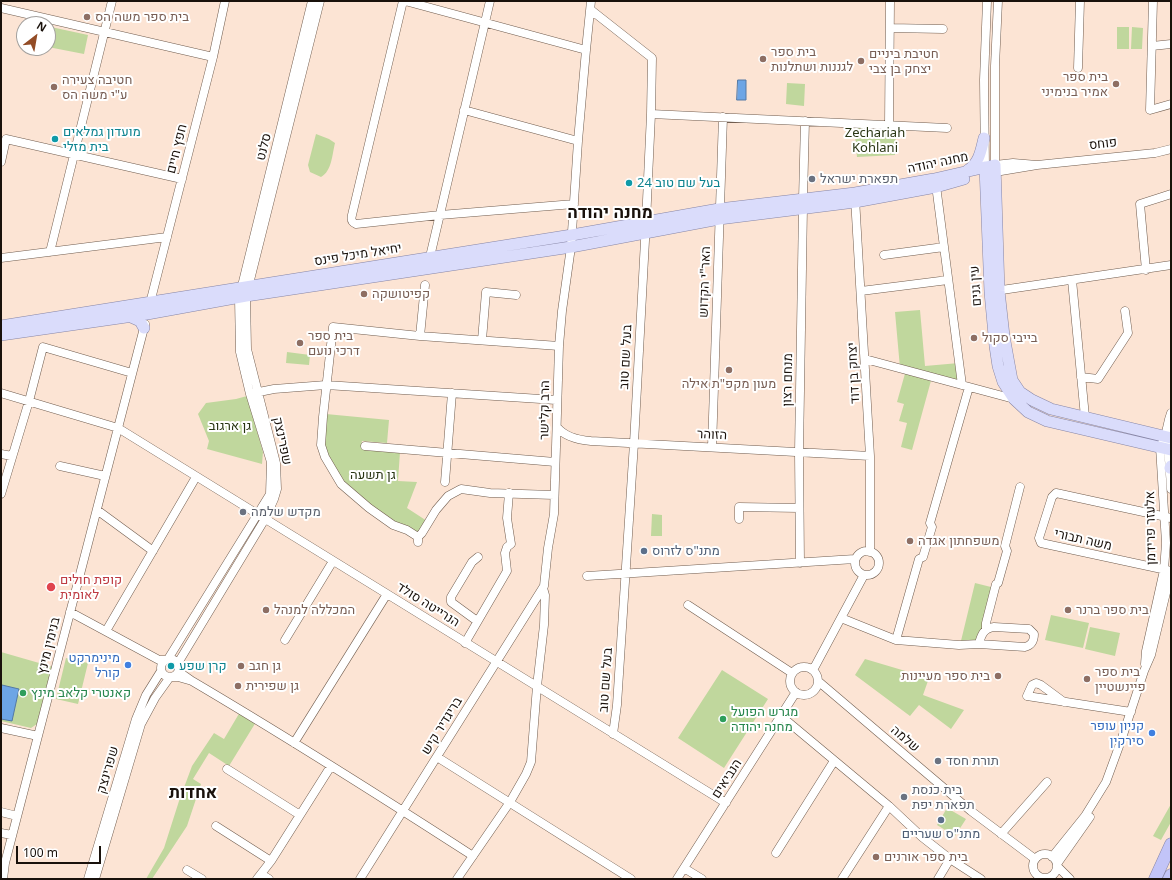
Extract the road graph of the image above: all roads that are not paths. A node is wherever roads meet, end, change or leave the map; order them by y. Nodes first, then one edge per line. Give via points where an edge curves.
1 (112, 1) edge
2 (225, 1) edge
3 (312, 1) edge
4 (320, 1) edge
5 (404, 1) edge
6 (490, 1) edge
7 (591, 1) edge
8 (890, 1) edge
9 (987, 1) edge
10 (998, 1) edge
11 (1080, 1) edge
12 (1153, 1) edge
13 (1, 8) edge
14 (591, 10) junction
15 (485, 23) junction
16 (890, 28) junction
17 (943, 29) dead end
18 (104, 32) junction
19 (1171, 44) edge
20 (1152, 46) junction
21 (586, 50) junction
22 (213, 57) junction
23 (1078, 68) dead end
24 (1171, 104) edge
25 (464, 110) junction
26 (651, 114) junction
27 (723, 117) junction
28 (806, 121) junction
29 (889, 125) junction
30 (947, 128) dead end
31 (984, 138) junction
32 (578, 141) junction
33 (1171, 149) edge
34 (74, 154) junction
35 (1, 162) edge
36 (990, 169) junction
37 (966, 171) junction
38 (182, 179) junction
39 (936, 193) dead end
40 (1171, 194) edge
41 (855, 197) junction
42 (803, 203) junction
43 (574, 204) junction
44 (719, 214) junction
45 (440, 215) junction
46 (645, 227) junction
47 (572, 235) junction
48 (167, 237) junction
49 (571, 247) junction
50 (944, 248) junction
51 (50, 252) junction
52 (884, 255) dead end
53 (1, 258) edge
54 (431, 263) junction
55 (1171, 265) edge
56 (1146, 270) junction
57 (948, 280) junction
58 (1072, 280) junction
59 (425, 285) dead end
60 (861, 291) junction
61 (995, 291) junction
62 (244, 292) junction
63 (516, 295) dead end
64 (225, 300) junction
65 (150, 303) junction
66 (239, 311) junction
67 (1125, 311) dead end
68 (147, 314) junction
69 (131, 317) junction
70 (1, 326) edge
71 (144, 328) junction
72 (1, 335) edge
73 (420, 336) junction
74 (482, 340) junction
75 (559, 346) junction
76 (865, 358) junction
77 (132, 373) junction
78 (1081, 377) junction
79 (326, 385) junction
80 (966, 386) junction
81 (1, 393) edge
82 (254, 393) junction
83 (452, 393) junction
84 (1014, 399) junction
85 (556, 400) junction
86 (28, 401) junction
87 (1171, 413) edge
88 (1085, 417) junction
89 (557, 427) junction
90 (118, 428) junction
91 (634, 443) junction
92 (1168, 444) edge
93 (365, 446) dead end
94 (712, 448) junction
95 (799, 452) junction
96 (447, 453) junction
97 (1, 454) edge
98 (12, 456) junction
99 (870, 456) junction
100 (555, 462) junction
101 (60, 466) dead end
102 (1171, 467) edge
103 (105, 476) junction
104 (196, 476) junction
105 (445, 482) dead end
106 (1020, 487) dead end
107 (1171, 488) edge
108 (509, 493) junction
109 (1, 494) edge
110 (554, 495) junction
111 (799, 508) junction
112 (97, 510) junction
113 (262, 517) junction
114 (1168, 518) edge
115 (739, 519) dead end
116 (152, 551) junction
117 (870, 552) junction
118 (478, 557) dead end
119 (855, 559) junction
120 (333, 561) junction
121 (800, 563) junction
122 (1169, 571) edge
123 (626, 573) junction
124 (864, 575) junction
125 (587, 576) dead end
126 (543, 587) junction
127 (387, 594) junction
128 (688, 605) dead end
129 (70, 612) junction
130 (841, 618) junction
131 (477, 621) junction
132 (986, 629) junction
133 (106, 631) junction
134 (285, 640) dead end
135 (896, 640) junction
136 (465, 643) junction
137 (979, 644) junction
138 (497, 662) junction
139 (163, 663) junction
140 (179, 665) junction
141 (813, 670) junction
142 (792, 673) junction
143 (172, 677) junction
144 (192, 681) junction
145 (818, 681) junction
146 (536, 686) junction
147 (796, 692) junction
148 (1064, 702) dead end
149 (1131, 712) junction
150 (782, 716) junction
151 (1, 728) edge
152 (613, 734) junction
153 (38, 736) junction
154 (294, 743) junction
155 (437, 757) junction
156 (834, 761) junction
157 (331, 766) junction
158 (227, 770) dead end
159 (1047, 782) dead end
160 (510, 802) junction
161 (726, 803) junction
162 (890, 806) junction
163 (403, 810) junction
164 (1, 812) edge
165 (300, 815) junction
166 (17, 816) junction
167 (216, 826) dead end
168 (1, 833) edge
169 (1001, 834) junction
170 (12, 836) junction
171 (1171, 844) edge
172 (776, 853) dead end
173 (473, 856) junction
174 (950, 859) junction
175 (1034, 859) junction
176 (271, 861) junction
177 (1055, 862) junction
178 (684, 868) junction
179 (187, 870) dead end
180 (1171, 875) edge
181 (259, 877) edge
182 (1054, 877) edge
183 (460, 878) edge
184 (3, 879) edge
185 (88, 879) edge
186 (95, 879) edge
187 (202, 879) edge
188 (269, 879) edge
189 (360, 879) edge
190 (631, 879) edge
191 (677, 879) edge
192 (702, 879) edge
193 (842, 879) edge
194 (938, 879) edge
195 (981, 879) edge
196 (1070, 879) edge
197 (1155, 879) edge
198 (1169, 879) edge

1 - 18 street
2 - 22 street, חפץ חיים
3 - 62 street, סלנט
4 - 62 street, סלנט
5 - 15 street
5 - 45 street via 351,219 356,224
6 - 15 street
7 - 14 street, הרב קלישר
8 - 16 street
9 - 31 street, עין גנים
10 - 36 street, עין גנים
11 - 23 street
12 - 20 street
13 - 18 street
14 - 21 street, הרב קלישר
14 - 26 street, בעל שם טוב via 652,58
15 - 21 street
15 - 25 street
16 - 17 street
16 - 29 street
18 - 22 street
18 - 34 street
19 - 20 street
20 - 24 street via 1150,110
21 - 32 street, הרב קלישר
22 - 38 street, חפץ חיים
25 - 32 street
25 - 45 street
26 - 27 street
26 - 46 street, בעל שם טוב
27 - 28 street
27 - 44 street, האר"י הקדוש
28 - 29 street
28 - 42 street, מנחם רצון
29 - 30 street
31 - 36 street, עין גנים
31 - 37 main road via 977,162
32 - 43 street, הרב קלישר
33 - 36 street, פוחס via 1155,153
34 - 35 street via 6,139
34 - 38 street
34 - 51 street
36 - 37 main road, מחנה יהודה
36 - 41 main road, מחנה יהודה via 936,187
36 - 61 main road, עין גנים
37 - 41 main road, מחנה יהודה
38 - 48 street, חפץ חיים
39 - 50 street
40 - 56 street via 1140,204
41 - 42 main road, מחנה יהודה
41 - 60 street, יצחק בן דוד
42 - 44 main road, מחנה יהודה
42 - 95 street, מנחם רצון
43 - 45 street
43 - 47 street, הרב קלישר
44 - 46 main road, יחיאל מיכל פינס
44 - 94 street, האר"י הקדוש
45 - 54 street
46 - 47 main road, יחיאל מיכל פינס
46 - 49 main road, יחיאל מיכל פינס
46 - 91 street, בעל שם טוב
47 - 49 street, הרב קלישר
47 - 54 main road, יחיאל מיכל פינס
48 - 51 street
48 - 65 street, חפץ חיים
49 - 54 main road, יחיאל מיכל פינס
49 - 75 street, הרב קלישר
50 - 52 street
50 - 57 street
51 - 53 street
54 - 62 main road, יחיאל מיכל פינס
55 - 56 street
56 - 58 street
57 - 60 street
57 - 80 street
58 - 61 street
58 - 78 street
59 - 73 street
60 - 76 street, יצחק בן דוד
61 - 84 main road, עין גנים via 998,366 1003,382
61 - 88 main road, עין גנים via 1012,380 1020,392 1051,409
62 - 64 main road, יחיאל מיכל פינס
62 - 65 main road, יחיאל מיכל פינס
62 - 66 street, שפרינצק
62 - 82 street, שפרינצק via 247,349
63 - 74 street via 486,292
64 - 66 street via 237,305
64 - 68 main road, יחיאל מיכל פינס
65 - 68 street, בנימין מינץ
65 - 70 main road, יחיאל מיכל פינס
66 - 82 street, שפרינצק via 240,352
67 - 78 street via 1128,333 1098,379
68 - 69 main road, יחיאל מיכל פינס
68 - 71 street, בנימין מינץ
69 - 71 main road via 140,321
69 - 72 main road, יחיאל מיכל פינס
71 - 77 street, בנימין מינץ
73 - 74 street
73 - 79 street via 333,327
74 - 75 street
75 - 85 street, הרב קלישר
76 - 80 street
76 - 99 street, יצחק בן דוד
77 - 86 street via 43,347
77 - 90 street, בנימין מינץ
78 - 88 street
79 - 82 street
79 - 83 street
79 - 108 street via 321,445 325,457 341,484 393,525 407,530 418,539 448,496 461,489
80 - 84 street
80 - 135 street via 930,523 932,527 923,557 919,559
81 - 86 street, הנרייטה סולד
82 - 113 street, שפרינצק via 271,462 270,494
83 - 85 street
83 - 96 street
84 - 92 main road, עין גנים via 1028,412 1048,421
85 - 89 street, הרב קלישר
86 - 90 street, הנרייטה סולד
86 - 98 street
87 - 92 street via 1168,419
88 - 92 main road, עין גנים
89 - 91 street, הזוהר via 561,432 577,439
89 - 100 street, הרב קלישר
90 - 103 street, בנימין מינץ
90 - 104 street, הנרייטה סולד
91 - 94 street, הזוהר
91 - 123 street, בעל שם טוב
92 - 102 street, אלעזר פרידמן
92 - 114 street, אלעזר פרידמן
93 - 96 street
94 - 95 street, הזוהר
95 - 99 street, הזוהר
95 - 111 street, מנחם רצון
96 - 100 street
96 - 105 street
97 - 98 street
98 - 109 street
99 - 117 street, יצחק בן דוד
100 - 110 street, הרב קלישר
101 - 103 street
102 - 107 street, אלעזר פרידמן
103 - 112 street, בנימין מינץ
104 - 113 street, הנרייטה סולד
104 - 116 street
106 - 132 street via 1005,546 1007,551 996,584
108 - 110 street
108 - 131 street via 507,518 511,544 504,553 507,570
110 - 126 street, הרב קלישר via 554,514
111 - 115 street via 739,507
111 - 121 street, מנחם רצון
112 - 116 street
112 - 129 street, בנימין מינץ
113 - 120 street, הנרייטה סולד
113 - 139 street, שפרינצק
113 - 140 street, שפרינצק
114 - 122 street, אלעזר פרידמן via 1166,543
114 - 122 street, משה תבורי via 1056,493 1052,496 1039,538 1041,543
116 - 133 street
117 - 119 street via 862,552
117 - 124 street via 878,558 878,567 872,574
118 - 131 street via 472,562 451,597 451,602
119 - 121 street
119 - 124 street via 856,568
120 - 127 street, הנרייטה סולד
120 - 134 street
121 - 123 street
122 - 149 street, אלעזר פרידמן
123 - 125 street
123 - 152 street, בעל שם טוב
124 - 130 street
126 - 138 street, בריגדיר קיש
126 - 146 street, הרב קלישר via 544,625
127 - 136 street, הנרייטה סולד
127 - 154 street
128 - 142 street
129 - 133 street
129 - 153 street, בנימין מינץ
130 - 135 street
130 - 141 street
131 - 136 street
132 - 137 street
132 - 137 street via 1027,628 1032,631 1034,638 1030,646 1025,647
133 - 139 street
135 - 137 street via 958,645
136 - 138 street, הנרייטה סולד
138 - 146 street, הנרייטה סולד
138 - 155 street, בריגדיר קיש
139 - 140 street via 174,659
139 - 143 street via 165,676
139 - 185 street, שפרינצק via 136,719
140 - 143 street via 178,673
140 - 144 street via 182,674
141 - 142 street via 800,667
141 - 145 street
142 - 147 street via 790,682
143 - 144 street
143 - 186 street, שפרינצק via 155,698 141,724
144 - 154 street
145 - 147 street via 816,689 809,694
145 - 169 street, שלמה
146 - 152 street, הנרייטה סולד
146 - 160 street, הרב קלישר via 532,762
147 - 150 street, הנביאים
148 - 149 street
149 - 177 street, אלעזר פרידמן via 1103,787
150 - 156 street
150 - 161 street, הנביאים
151 - 153 street
152 - 161 street, הנרייטה סולד
153 - 166 street, בנימין מינץ
154 - 157 street
155 - 160 street
155 - 163 street, בריגדיר קיש
156 - 162 street
156 - 172 street
157 - 163 street
157 - 165 street
158 - 165 street
159 - 169 street
160 - 173 street, הרב קלישר
160 - 190 street
161 - 178 street, הנביאים
162 - 174 street via 922,837
162 - 193 street
163 - 173 street
163 - 189 street, בריגדיר קיש
164 - 166 street
165 - 176 street
166 - 170 street, בנימין מינץ
167 - 176 street
168 - 170 street
169 - 175 street, שלמה
170 - 184 street, בנימין מינץ
171 - 197 highway
173 - 183 street, הרב קלישר
174 - 194 street
174 - 195 street
175 - 177 street via 1046,854
175 - 182 street via 1032,866 1035,874 1045,878
176 - 181 street
177 - 182 street
177 - 196 street
178 - 191 street, הנביאים
178 - 192 street
179 - 187 street
180 - 198 highway
181 - 188 street

